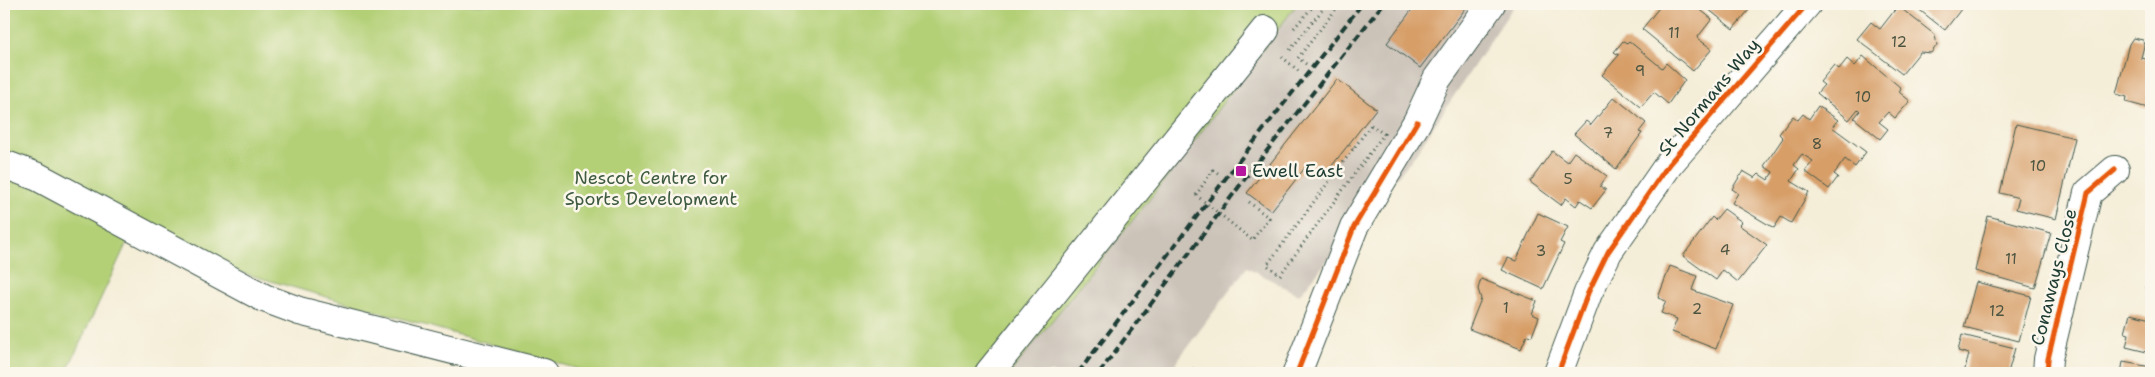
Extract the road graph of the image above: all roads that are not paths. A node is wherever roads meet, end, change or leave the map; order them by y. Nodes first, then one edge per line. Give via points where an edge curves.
1 (1491, 4) edge
2 (1807, 4) edge
3 (1270, 41) road end
4 (4, 166) edge
5 (2116, 170) dead end
6 (544, 373) edge
7 (989, 373) edge
8 (1297, 373) edge
9 (1558, 373) edge
10 (2047, 373) edge

1 - 8 street via 1437,79 1417,122 1354,227
2 - 9 street, St Normans Way via 1669,164 1608,252 1588,293
3 - 7 street
4 - 6 street via 38,177 264,298 299,312
5 - 10 street, Conaways Close via 2088,193

